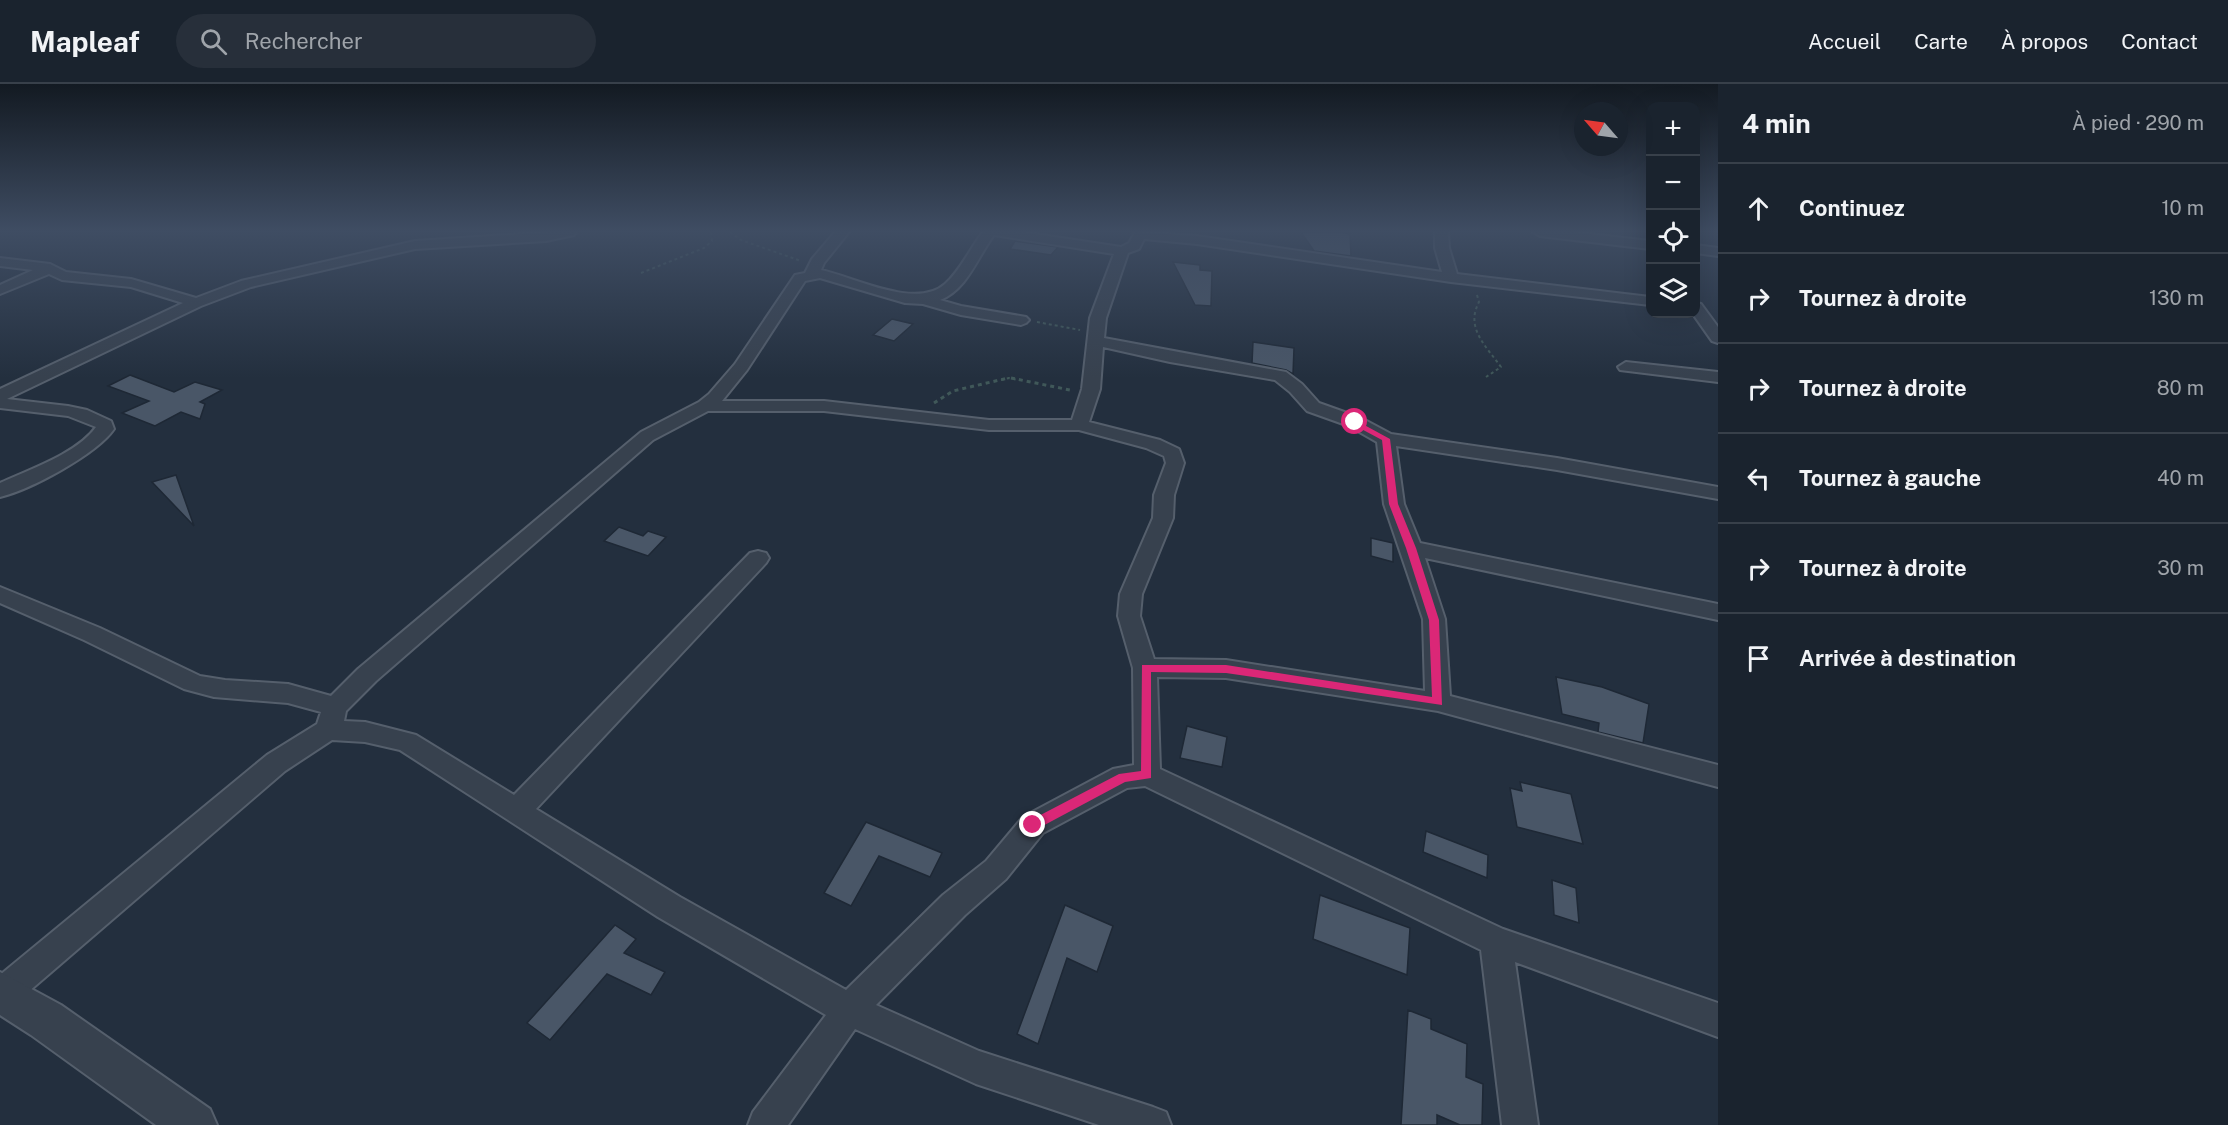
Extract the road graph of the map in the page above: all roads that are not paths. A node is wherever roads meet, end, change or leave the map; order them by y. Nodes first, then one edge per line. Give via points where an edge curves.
1 (21, 281) edge
2 (107, 281) edge
3 (261, 281) edge
4 (797, 281) edge
5 (846, 281) edge
6 (958, 281) edge
7 (1111, 281) edge
8 (1473, 281) edge
9 (0, 290) edge
10 (924, 299) junction
11 (1646, 301) edge
12 (196, 303) junction
13 (1700, 314) edge
14 (1022, 320) road end
15 (1096, 338) junction
16 (1718, 338) edge
17 (1626, 367) dead end
18 (1718, 377) edge
19 (0, 396) edge
20 (0, 403) edge
21 (705, 406) junction
22 (1079, 425) junction
23 (1386, 439) junction
24 (0, 491) edge
25 (1718, 493) edge
26 (1411, 548) junction
27 (758, 558) dead end
28 (0, 594) edge
29 (1718, 612) edge
30 (1145, 668) junction
31 (1438, 702) junction
32 (331, 719) junction
33 (1147, 775) junction
34 (1718, 776) edge
35 (518, 810) junction
36 (1496, 941) junction
37 (1, 993) edge
38 (849, 1010) junction
39 (1718, 1020) edge
40 (194, 1125) edge
41 (766, 1125) edge
42 (1153, 1125) edge
43 (1520, 1125) edge

1 - 9 street
2 - 12 street via 131,283
3 - 12 street
4 - 21 street via 741,367
5 - 10 street via 905,299
6 - 10 street via 945,292
7 - 15 street via 1098,318
8 - 11 street
10 - 14 street via 973,315
12 - 19 street
13 - 16 street
15 - 22 street via 1091,389
15 - 23 street via 1170,357 1280,376 1313,407 1355,422
17 - 18 street
20 - 24 street via 77,413 105,425 100,438 85,448
21 - 22 street via 824,406 989,424
21 - 32 street via 647,436 439,613
22 - 30 street via 1153,444 1172,453 1175,464 1164,495 1160,530 1131,594 1129,616
23 - 25 street
23 - 26 street via 1394,504
26 - 29 street
26 - 31 street via 1434,620
27 - 35 street
28 - 32 street via 193,683 309,698
30 - 31 street via 1226,669
30 - 33 street
31 - 34 street
32 - 35 street via 407,742
32 - 37 street
33 - 36 street
33 - 38 street via 1123,777 1033,825 996,870 954,905
35 - 38 street via 669,907
36 - 39 street
36 - 43 street
37 - 40 street via 46,1020
38 - 41 street
38 - 42 street via 976,1067

